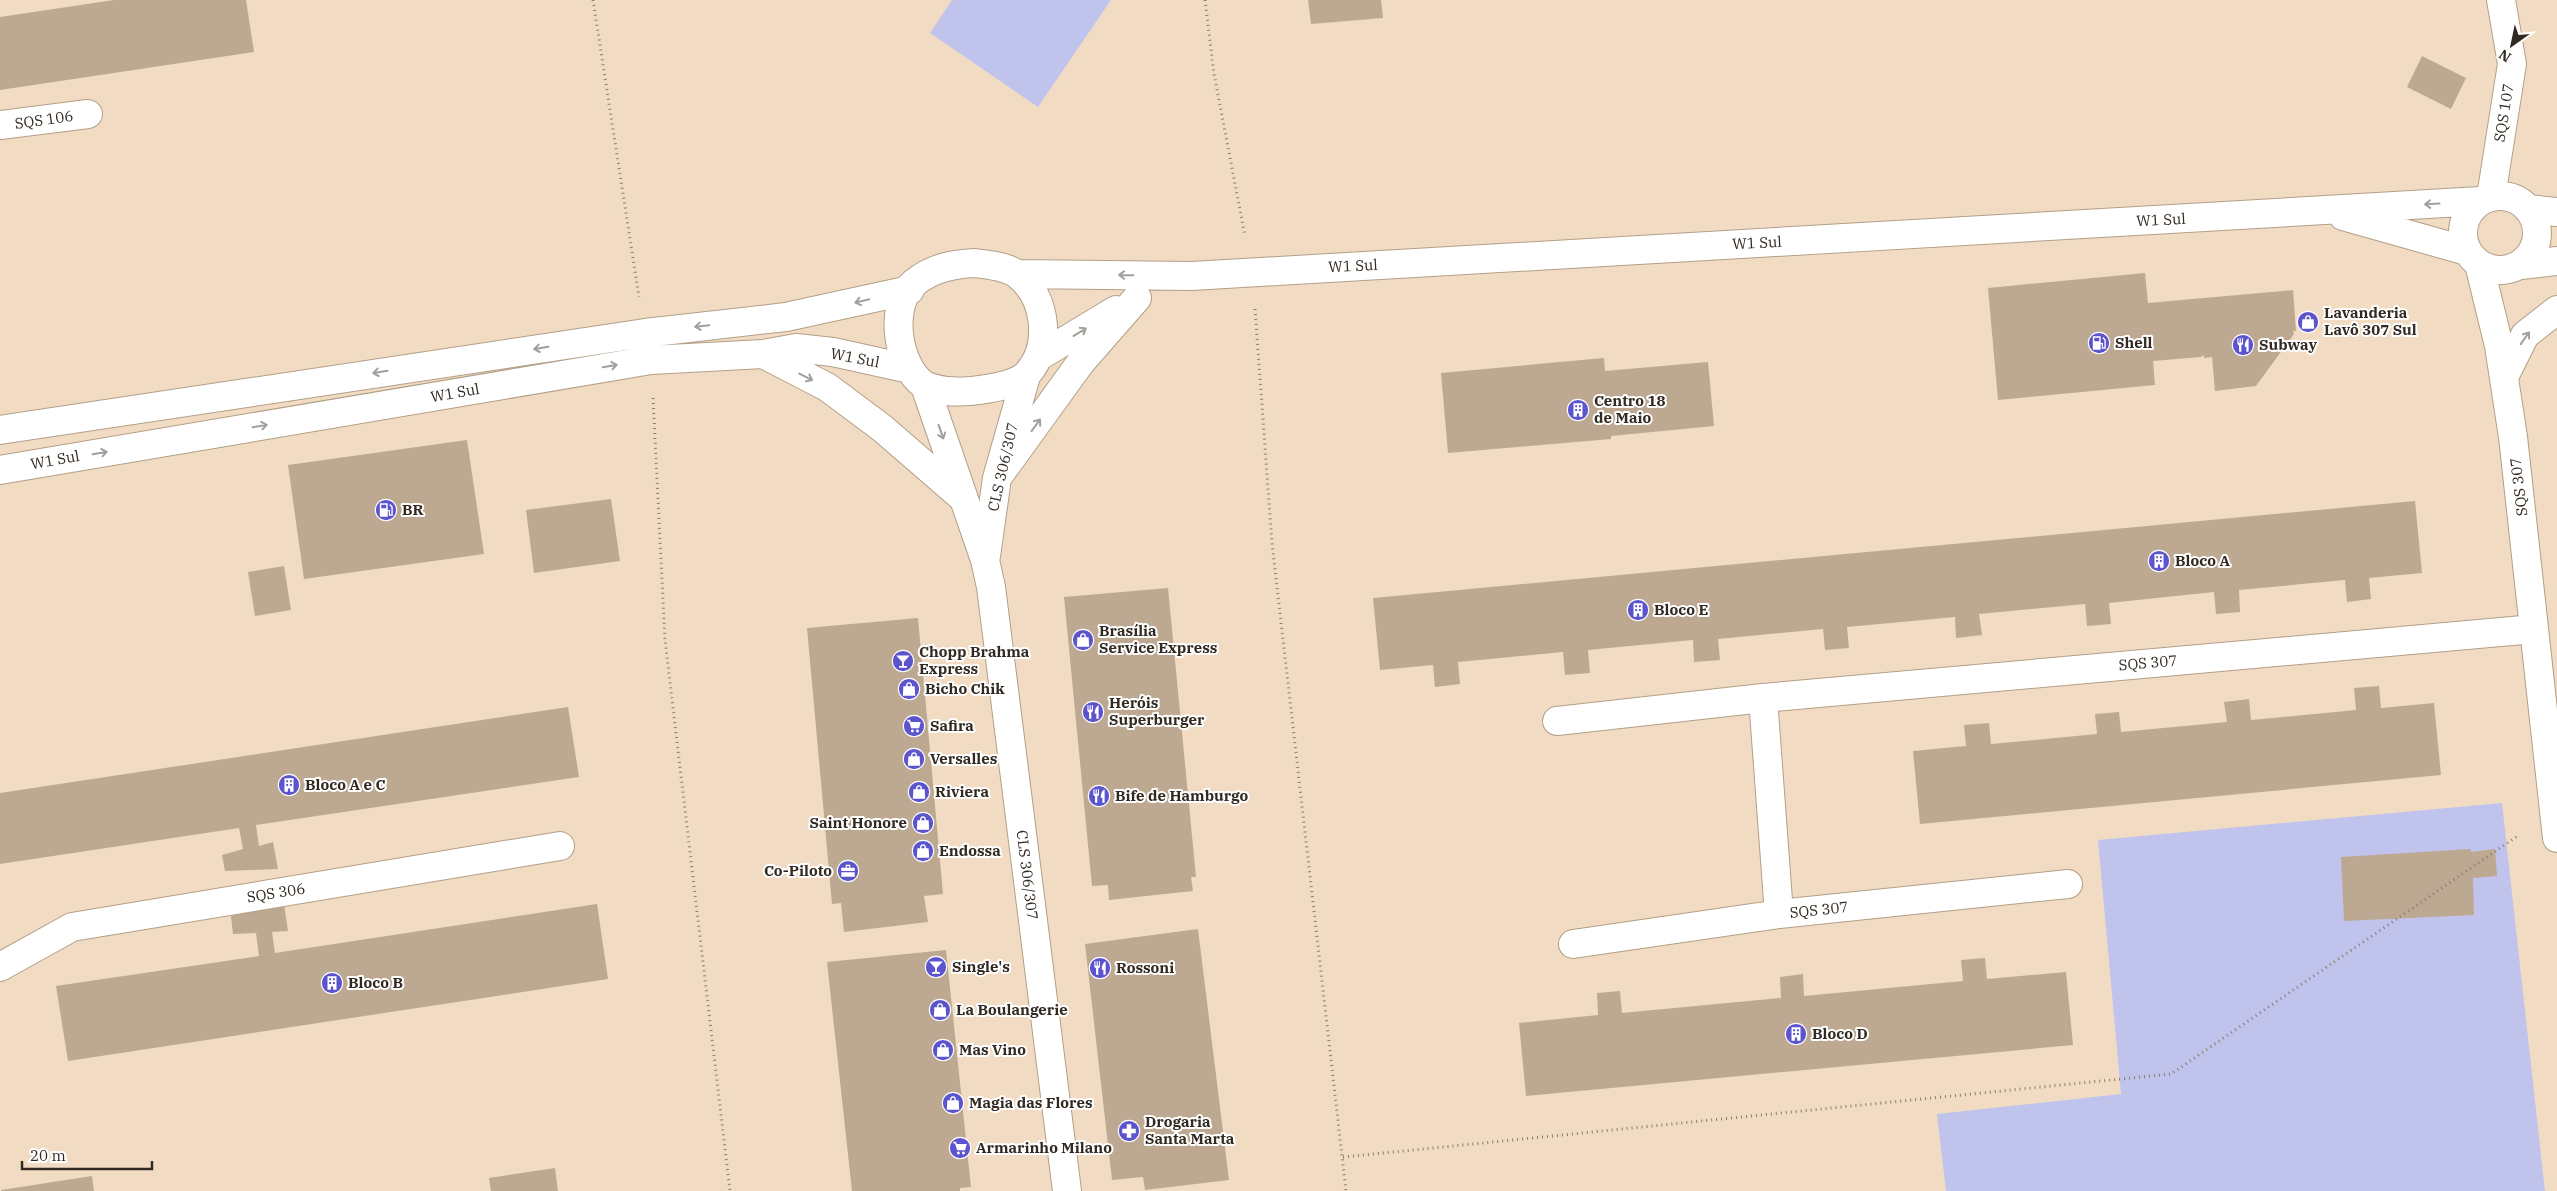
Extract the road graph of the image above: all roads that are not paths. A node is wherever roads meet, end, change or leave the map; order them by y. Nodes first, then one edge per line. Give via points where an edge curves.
1 (2501, 0) edge
2 (88, 114) dead end
3 (0, 125) edge
4 (2486, 199) junction
5 (2528, 209) junction
6 (2322, 211) junction
7 (2557, 212) edge
8 (2473, 258) junction
9 (2557, 261) edge
10 (2514, 268) junction
11 (1018, 274) junction
12 (1192, 276) junction
13 (910, 290) junction
14 (1137, 298) junction
15 (2557, 310) edge
16 (2499, 346) junction
17 (763, 354) junction
18 (1032, 366) junction
19 (918, 377) junction
20 (2504, 377) junction
21 (0, 430) edge
22 (0, 470) edge
23 (997, 478) junction
24 (965, 500) junction
25 (985, 560) junction
26 (2534, 629) junction
27 (1763, 698) junction
28 (1557, 721) dead end
29 (2557, 838) edge
30 (560, 846) dead end
31 (2068, 884) dead end
32 (1780, 914) junction
33 (1573, 944) dead end
34 (0, 967) edge
35 (1067, 1191) edge

1 - 4 street, SQS 107 via 2512,64
2 - 3 street, SQS 106
4 - 5 street via 2505,196 2518,200
4 -> 6 street, W1 Sul
4 - 8 street via 2472,208 2464,223 2463,240
5 - 7 street
5 - 10 street via 2536,222 2537,238 2532,253
6 - 8 street, W1 Sul
6 - 12 street, W1 Sul
8 - 10 street via 2493,271
8 - 16 street, SQS 307
9 - 10 street
10 - 16 street, SQS 307
12 -> 11 street, W1 Sul
11 - 13 street via 996,266 952,264 913,283
11 - 18 street via 1033,292 1042,313 1043,335
12 - 14 street, W1 Sul
13 - 19 street via 902,304 898,327 900,349
13 -> 21 street, W1 Sul via 786,317 645,333
18 -> 14 street, W1 Sul
23 -> 14 street via 1081,362
20 -> 15 street via 2525,335
16 - 20 street, SQS 307
17 - 19 street, W1 Sul via 796,348 833,352
22 -> 17 street, W1 Sul via 651,360
17 -> 24 street via 827,388 882,428
18 - 19 street via 990,389 967,392
18 - 23 street, CLS 306/307
19 -> 24 street, CLS 306/307
20 - 26 street, SQS 307 via 2514,437
23 - 25 street, CLS 306/307
24 - 25 street, CLS 306/307
25 - 35 street, CLS 306/307
26 - 27 street, SQS 307
26 - 29 street, SQS 307
27 - 28 street, SQS 307
27 - 32 street, SQS 307
30 - 34 street, SQS 306 via 72,927
31 - 32 street, SQS 307
32 - 33 street, SQS 307

